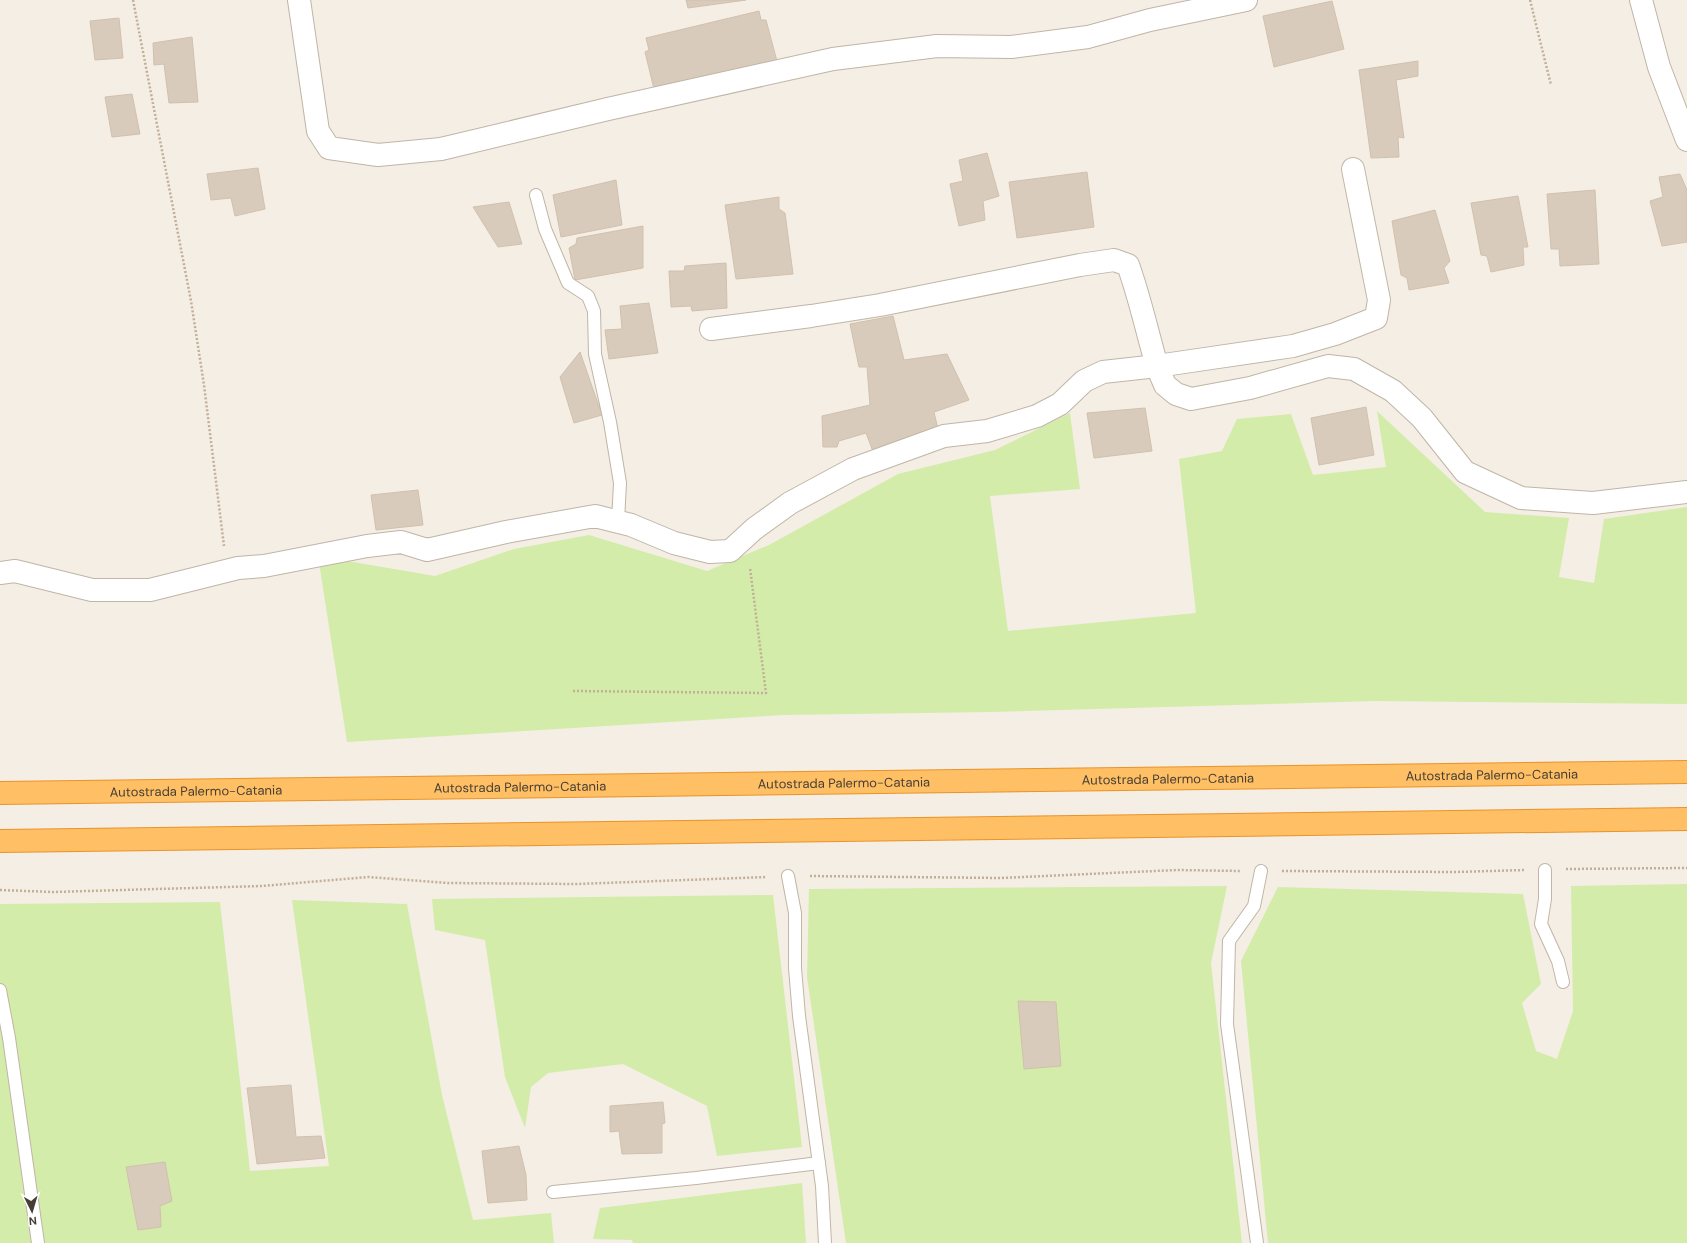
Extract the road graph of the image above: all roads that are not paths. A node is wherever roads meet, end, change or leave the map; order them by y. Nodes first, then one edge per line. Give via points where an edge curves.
1 (299, 0) edge
2 (1246, 0) edge
3 (1641, 0) edge
4 (1687, 140) edge
5 (1353, 169) dead end
6 (536, 195) dead end
7 (711, 329) dead end
8 (1157, 366) junction
9 (1687, 492) edge
10 (618, 521) junction
11 (0, 573) edge
12 (1687, 772) edge
13 (0, 794) edge
14 (1687, 819) edge
15 (0, 841) edge
16 (1545, 870) road end
17 (1261, 871) road end
18 (788, 876) road end
19 (1563, 982) dead end
20 (0, 990) edge
21 (819, 1163) junction
22 (553, 1192) dead end
23 (38, 1243) edge
24 (825, 1243) edge
25 (1257, 1243) edge

1 - 2 street via 318,131 328,148 378,156 441,149 833,59 937,46 1011,47 1088,37 1150,20
3 - 4 street via 1659,67
5 - 8 street via 1380,300 1376,318 1335,334 1293,346
6 - 10 lane via 545,230 568,283 588,296 594,312 595,354 620,483
7 - 8 street via 811,316 1114,260 1128,265 1138,291
8 - 9 street via 1165,385 1176,394 1192,399 1250,388 1328,366 1354,369 1393,391 1422,418 1465,472 1521,498 1593,503
8 - 10 street via 1103,372 1084,381 1060,404 1037,416 987,431 944,436 853,469 790,502 730,551 710,552 674,543 632,524
10 - 11 street via 595,516 426,550 401,542 374,545 264,566 227,570 150,590 92,590 15,571
12 - 13 highway, Autostrada Palermo-Catania
14 - 15 highway
16 - 19 lane via 1545,899 1541,924 1558,961
17 - 25 lane via 1254,906 1229,941 1227,1024
18 - 21 lane via 795,913 795,968 799,1016
20 - 23 lane
21 - 22 lane
21 - 24 lane

